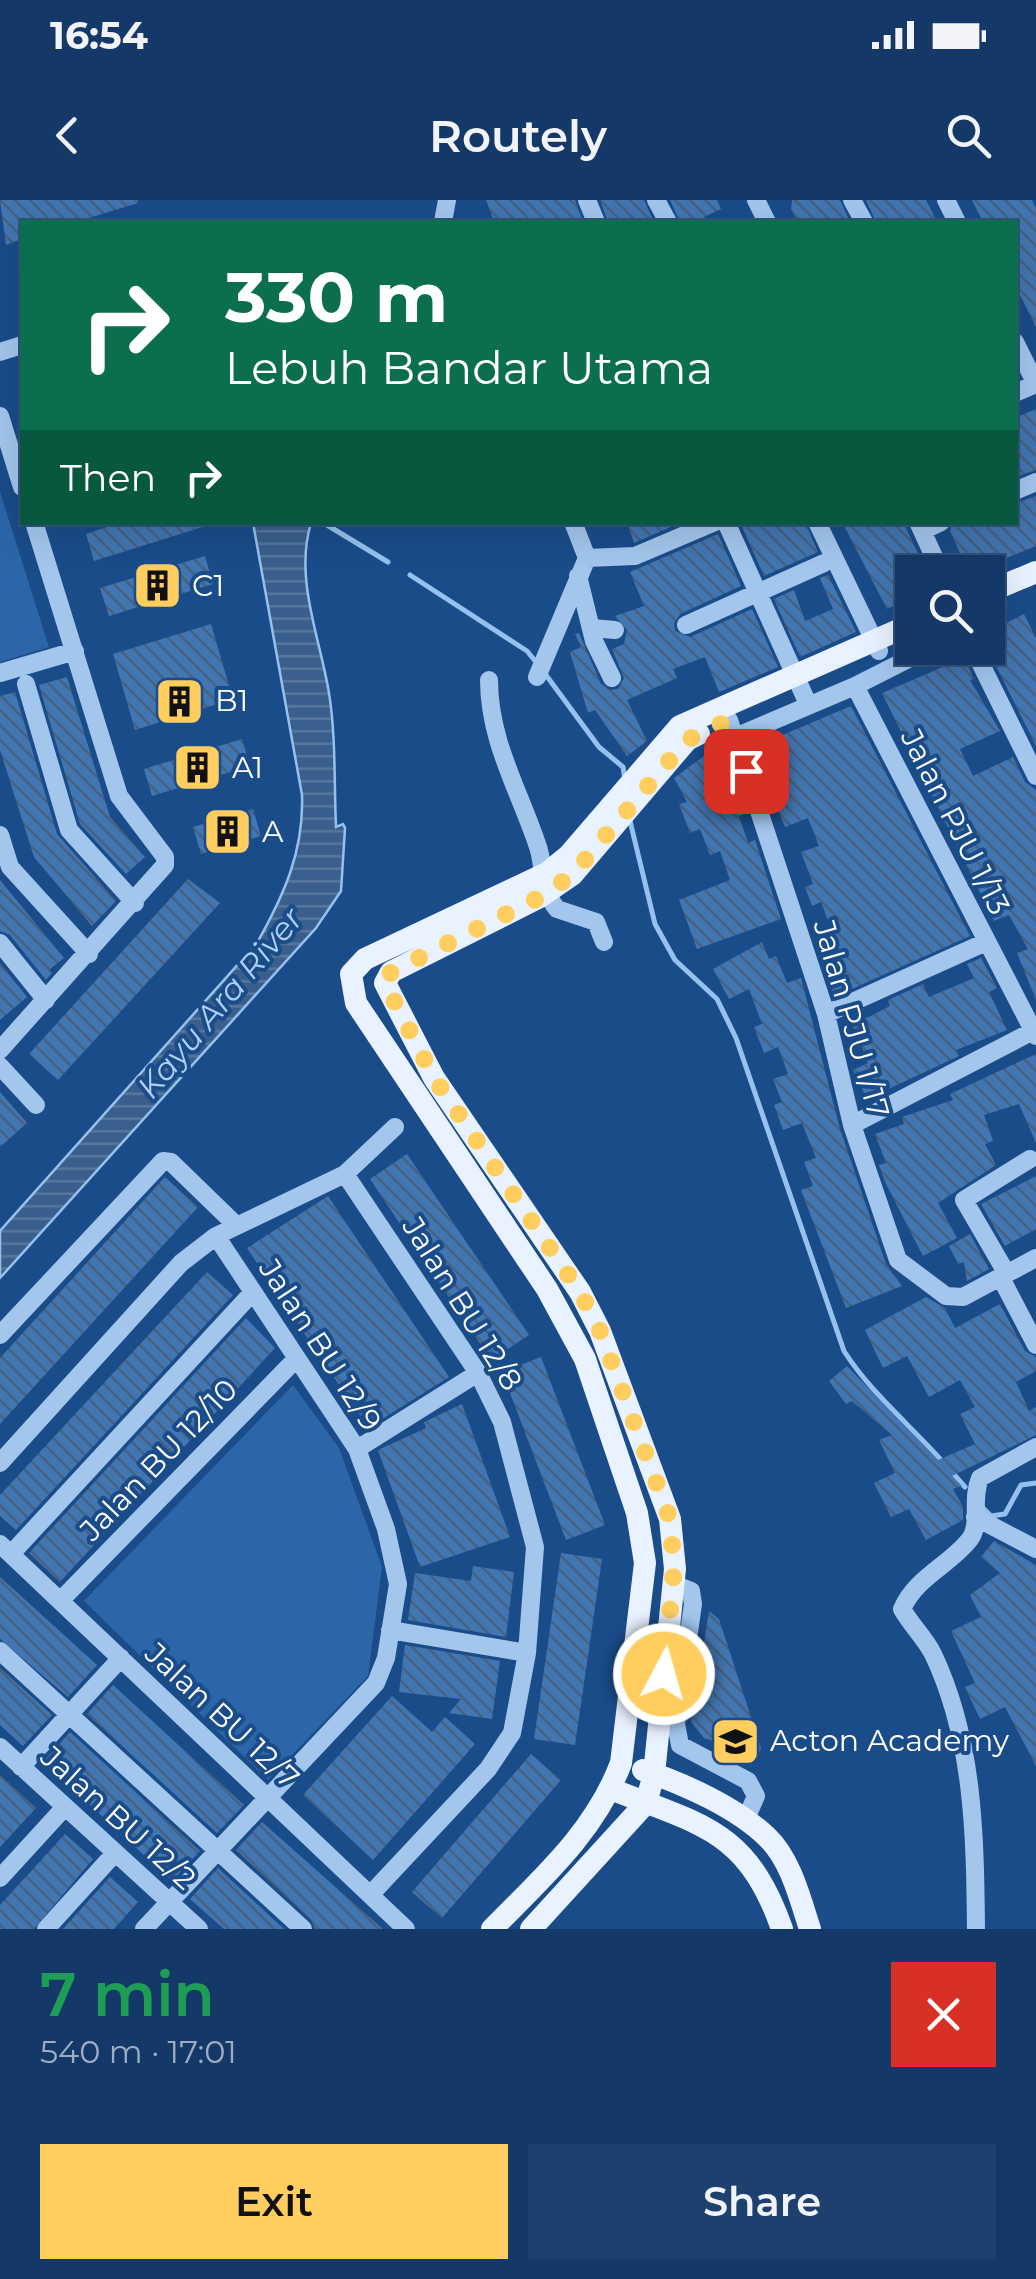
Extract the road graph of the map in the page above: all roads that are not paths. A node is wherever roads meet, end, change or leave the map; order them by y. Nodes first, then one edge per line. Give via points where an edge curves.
1 (1018, 348) edge
2 (1036, 384) edge
3 (0, 416) edge
4 (20, 480) edge
5 (35, 525) edge
6 (574, 525) edge
7 (708, 525) edge
8 (727, 525) edge
9 (818, 525) edge
10 (920, 527) edge
11 (933, 555) edge
12 (586, 558) junction
13 (824, 563) dead end
14 (1036, 572) edge
15 (578, 575) junction
16 (1005, 585) edge
17 (758, 593) junction
18 (686, 625) dead end
19 (592, 628) junction
20 (615, 630) dead end
21 (895, 633) edge
22 (876, 645) junction
23 (75, 651) junction
24 (896, 665) edge
25 (980, 665) edge
26 (0, 673) edge
27 (537, 677) dead end
28 (612, 678) dead end
29 (489, 680) dead end
30 (26, 684) dead end
31 (855, 686) junction
32 (801, 688) junction
33 (732, 728) junction
34 (663, 757) junction
35 (1036, 776) edge
36 (634, 789) junction
37 (0, 835) edge
38 (5, 871) edge
39 (544, 884) junction
40 (135, 903) junction
41 (497, 908) junction
42 (604, 942) dead end
43 (986, 942) junction
44 (0, 943) edge
45 (89, 954) junction
46 (46, 1000) junction
47 (826, 1014) junction
48 (1035, 1034) edge
49 (0, 1050) edge
50 (0, 1066) edge
51 (426, 1086) junction
52 (36, 1106) dead end
53 (852, 1125) junction
54 (395, 1127) dead end
55 (1030, 1160) dead end
56 (345, 1174) junction
57 (236, 1226) junction
58 (216, 1236) junction
59 (1036, 1258) edge
60 (1004, 1276) junction
61 (253, 1292) junction
62 (0, 1335) edge
63 (1036, 1345) edge
64 (297, 1358) junction
65 (478, 1373) junction
66 (1036, 1447) edge
67 (357, 1448) junction
68 (0, 1463) edge
69 (975, 1517) junction
70 (5, 1549) edge
71 (1036, 1549) edge
72 (673, 1584) junction
73 (60, 1601) junction
74 (390, 1630) junction
75 (0, 1651) edge
76 (527, 1652) junction
77 (121, 1658) junction
78 (70, 1714) junction
79 (8, 1762) edge
80 (621, 1763) junction
81 (654, 1774) junction
82 (611, 1789) junction
83 (267, 1796) junction
84 (646, 1803) junction
85 (64, 1808) junction
86 (745, 1821) junction
87 (216, 1852) junction
88 (115, 1854) junction
89 (0, 1878) edge
90 (372, 1894) junction
91 (169, 1902) junction
92 (46, 1929) edge
93 (144, 1929) edge
94 (199, 1929) edge
95 (303, 1929) edge
96 (406, 1929) edge
97 (492, 1929) edge
98 (531, 1929) edge
99 (782, 1929) edge
100 (810, 1929) edge
101 (976, 1929) edge

1 - 2 street
3 - 4 street
5 - 23 street
6 - 12 street
7 - 12 street via 635,556
8 - 17 street
9 - 22 street
10 - 11 street
12 - 15 street
13 - 17 street
14 - 16 main road
15 - 19 street
15 - 27 street
17 - 18 street
17 - 32 street
19 - 20 street
19 - 28 street
21 - 22 main road
22 - 32 main road
23 - 26 street
23 - 40 street via 119,796 165,857 160,874
24 - 31 street
25 - 35 street
29 - 39 street via 489,716 540,849
30 - 40 street via 69,830
31 - 32 street
31 - 43 street, Jalan PJU 1/13
32 - 33 main road
32 - 34 main road via 680,726
33 - 34 main road via 687,740
33 - 47 street, Jalan PJU 1/17
34 - 36 main road
36 - 39 main road via 607,806
36 - 39 main road via 612,830 572,875
37 - 38 street
38 - 45 street
39 - 41 main road
39 - 42 street via 556,909 596,922
40 - 45 street
41 - 51 main road via 387,977
41 - 51 main road via 365,959 351,974 356,1003
43 - 47 street
43 - 48 street, Jalan PJU 1/13
44 - 46 street
45 - 46 street
46 - 49 street
47 - 53 street, Jalan PJU 1/17
48 - 53 street
50 - 52 street
51 - 72 main road via 580,1292 600,1331 670,1519
51 - 80 main road via 585,1359 637,1512 645,1563
53 - 60 street, Jalan PJU 1/17 via 898,1260 946,1296 963,1297
54 - 56 street
55 - 60 street via 964,1200
56 - 57 street
56 - 65 street, Jalan BU 12/8
57 - 58 street
57 - 62 street via 164,1162
58 - 61 street, Jalan BU 12/9
58 - 68 street via 181,1263
59 - 60 street
60 - 63 street
61 - 64 street, Jalan BU 12/9
61 - 70 street
64 - 67 street, Jalan BU 12/9
64 - 73 street, Jalan BU 12/10
65 - 67 street
65 - 76 street, Jalan BU 12/8 via 502,1422 535,1547
66 - 69 street via 980,1478
67 - 74 street, Jalan BU 12/9 via 396,1564
69 - 71 street
69 - 101 street via 968,1543 914,1589 902,1609 931,1650 962,1744 972,1801
70 - 73 street, Jalan BU 12/7
72 - 81 main road
72 - 86 street via 691,1591 693,1604 676,1724 680,1745 748,1781 756,1796
73 - 77 street, Jalan BU 12/7
74 - 76 street
74 - 83 street, Jalan BU 12/9 via 376,1683
75 - 78 street
76 - 90 street, Jalan BU 12/8 via 512,1733 501,1752
77 - 78 street
77 - 83 street, Jalan BU 12/7
78 - 79 street
78 - 87 street
79 - 85 street, Jalan BU 12/2
80 - 81 main road
80 - 82 main road
81 - 84 main road
81 - 86 main road
82 - 84 main road
82 - 97 main road via 584,1835
83 - 87 street, Jalan BU 12/9
83 - 90 street, Jalan BU 12/7
84 - 98 main road
84 - 99 main road via 713,1831 748,1858
85 - 88 street, Jalan BU 12/2
85 - 89 street
86 - 100 main road via 769,1839 791,1875
87 - 91 street, Jalan BU 12/9
87 - 95 street
88 - 91 street, Jalan BU 12/2
88 - 92 street
90 - 96 street, Jalan BU 12/7
91 - 93 street, Jalan BU 12/9
91 - 94 street, Jalan BU 12/2

